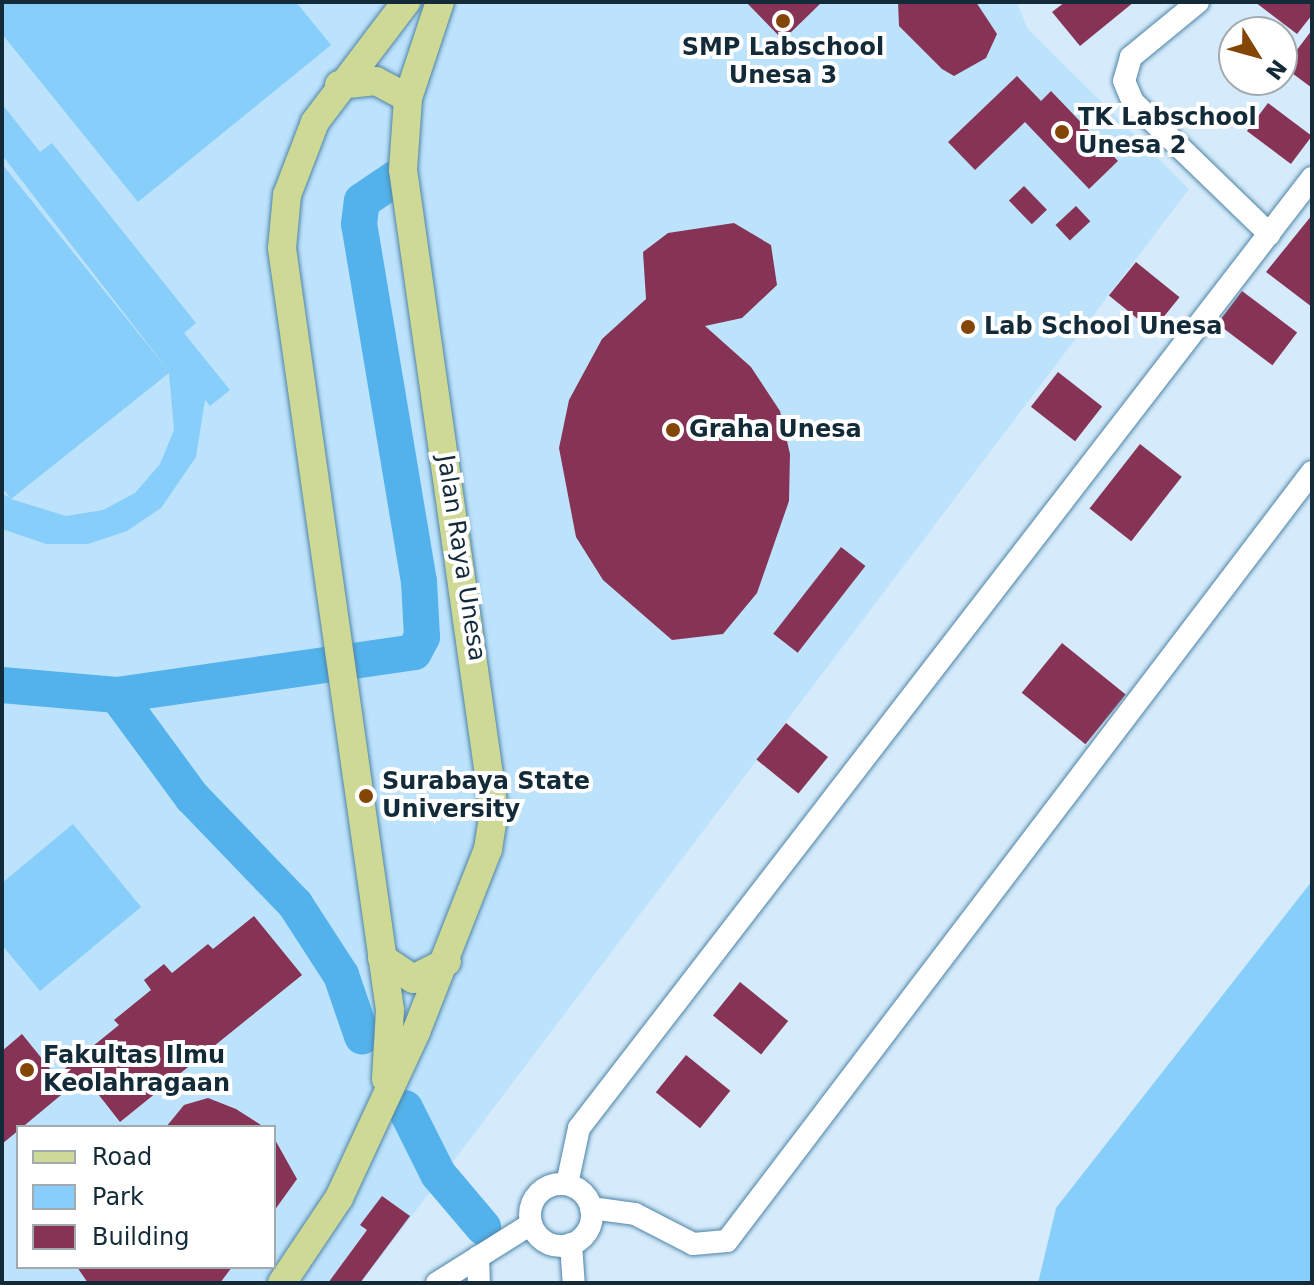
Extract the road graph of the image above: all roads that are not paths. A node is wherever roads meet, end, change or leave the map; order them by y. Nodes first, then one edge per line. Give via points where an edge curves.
1 (406, 2) edge
2 (440, 2) edge
3 (1198, 2) edge
4 (339, 85) junction
5 (408, 98) junction
6 (1312, 178) edge
7 (1269, 234) junction
8 (1312, 472) edge
9 (382, 958) junction
10 (447, 962) junction
11 (383, 1099) junction
12 (567, 1184) junction
13 (591, 1208) junction
14 (531, 1224) junction
15 (571, 1244) junction
16 (478, 1257) junction
17 (282, 1283) edge
18 (437, 1283) edge
19 (479, 1283) edge
20 (574, 1283) edge

1 - 4 main road
2 - 5 main road, Jalan Raya Unesa
3 - 7 street via 1131,57 1124,81 1133,102
4 - 5 main road via 376,81
4 - 9 main road via 296,163 282,248
5 - 10 main road, Jalan Raya Unesa via 403,170 494,770 488,849
6 - 7 street
7 - 12 street via 579,1128
8 - 13 street via 727,1241 711,1248 693,1244 635,1214
9 - 10 main road via 413,979
9 - 11 main road via 390,1010
10 - 11 main road, Jalan Raya Unesa
11 - 17 main road, Jalan Raya Unesa via 339,1198
12 - 13 street
12 - 14 street via 541,1191
13 - 15 street via 588,1229
14 - 15 street via 546,1242
14 - 16 street
15 - 20 street
16 - 18 street
16 - 19 street

